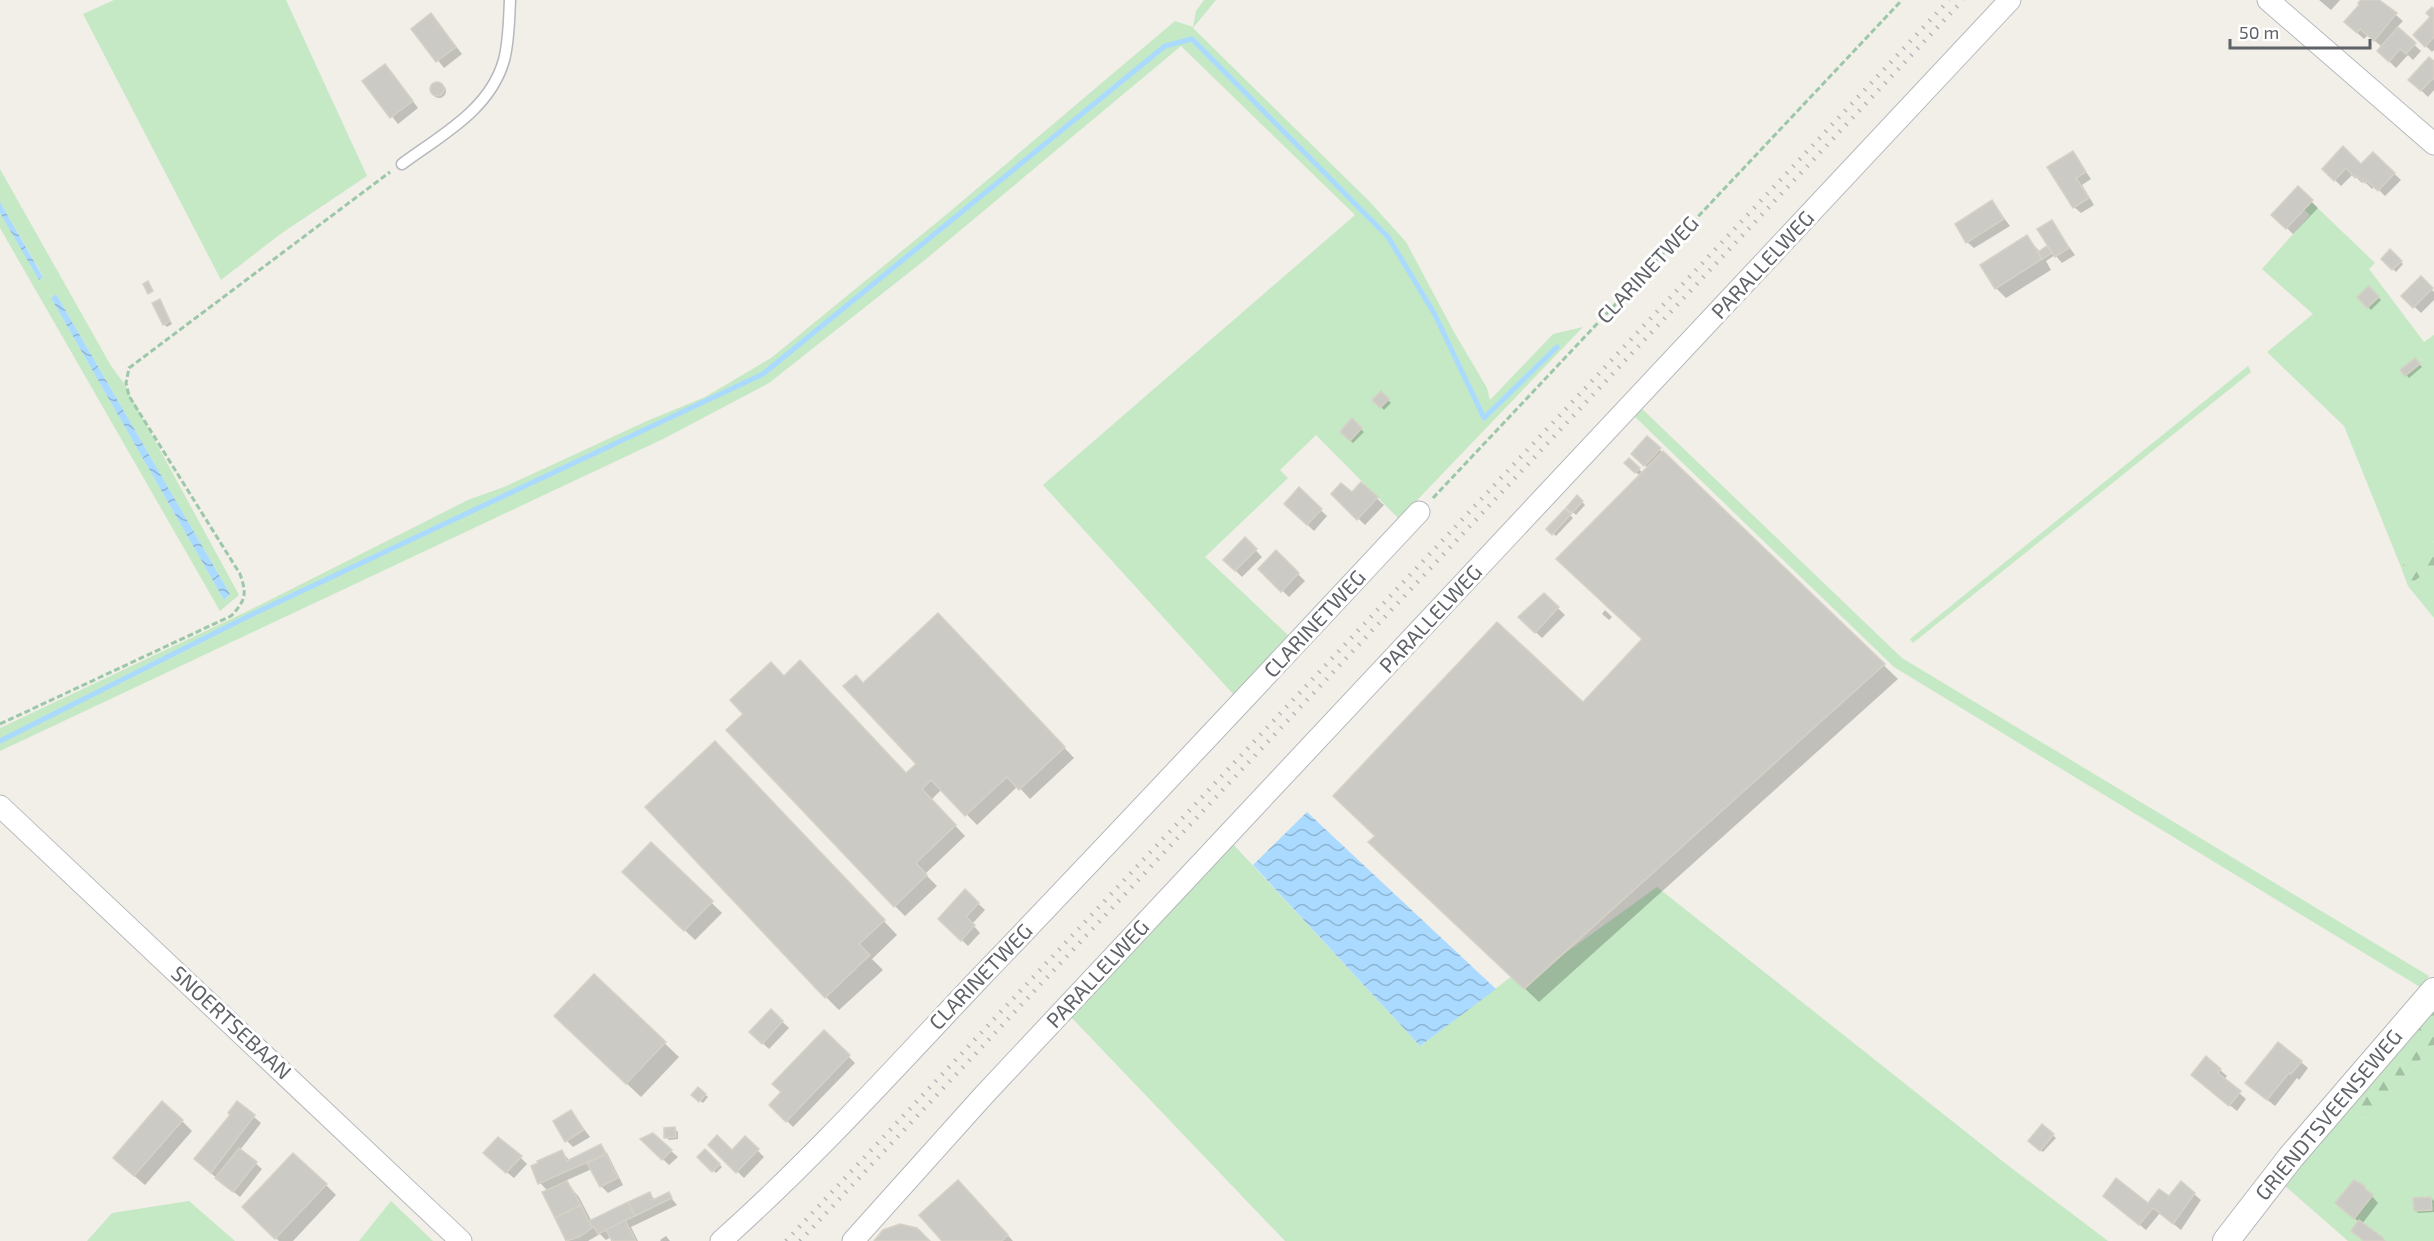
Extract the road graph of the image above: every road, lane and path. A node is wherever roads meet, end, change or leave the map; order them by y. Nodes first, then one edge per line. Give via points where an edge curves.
1 (510, 0) edge
2 (1902, 0) edge
3 (2010, 0) edge
4 (2268, 0) edge
5 (2434, 144) edge
6 (402, 164) joint
7 (1419, 512) joint
8 (0, 724) edge
9 (0, 806) edge
10 (2434, 991) edge
11 (461, 1241) edge
12 (721, 1241) edge
13 (854, 1241) edge
14 (2226, 1241) edge

1 - 6 lane via 504,60 494,85 467,116
2 - 7 path, CLARINETWEG
3 - 13 street, PARALLELWEG via 984,1095
4 - 5 street
6 - 8 path via 129,368 129,396 240,574 246,590 242,604 231,616
7 - 12 street, CLARINETWEG via 831,1135
9 - 11 street, SNOERTSEBAAN
10 - 14 street, GRIENDTSVEENSEWEG via 2291,1157

